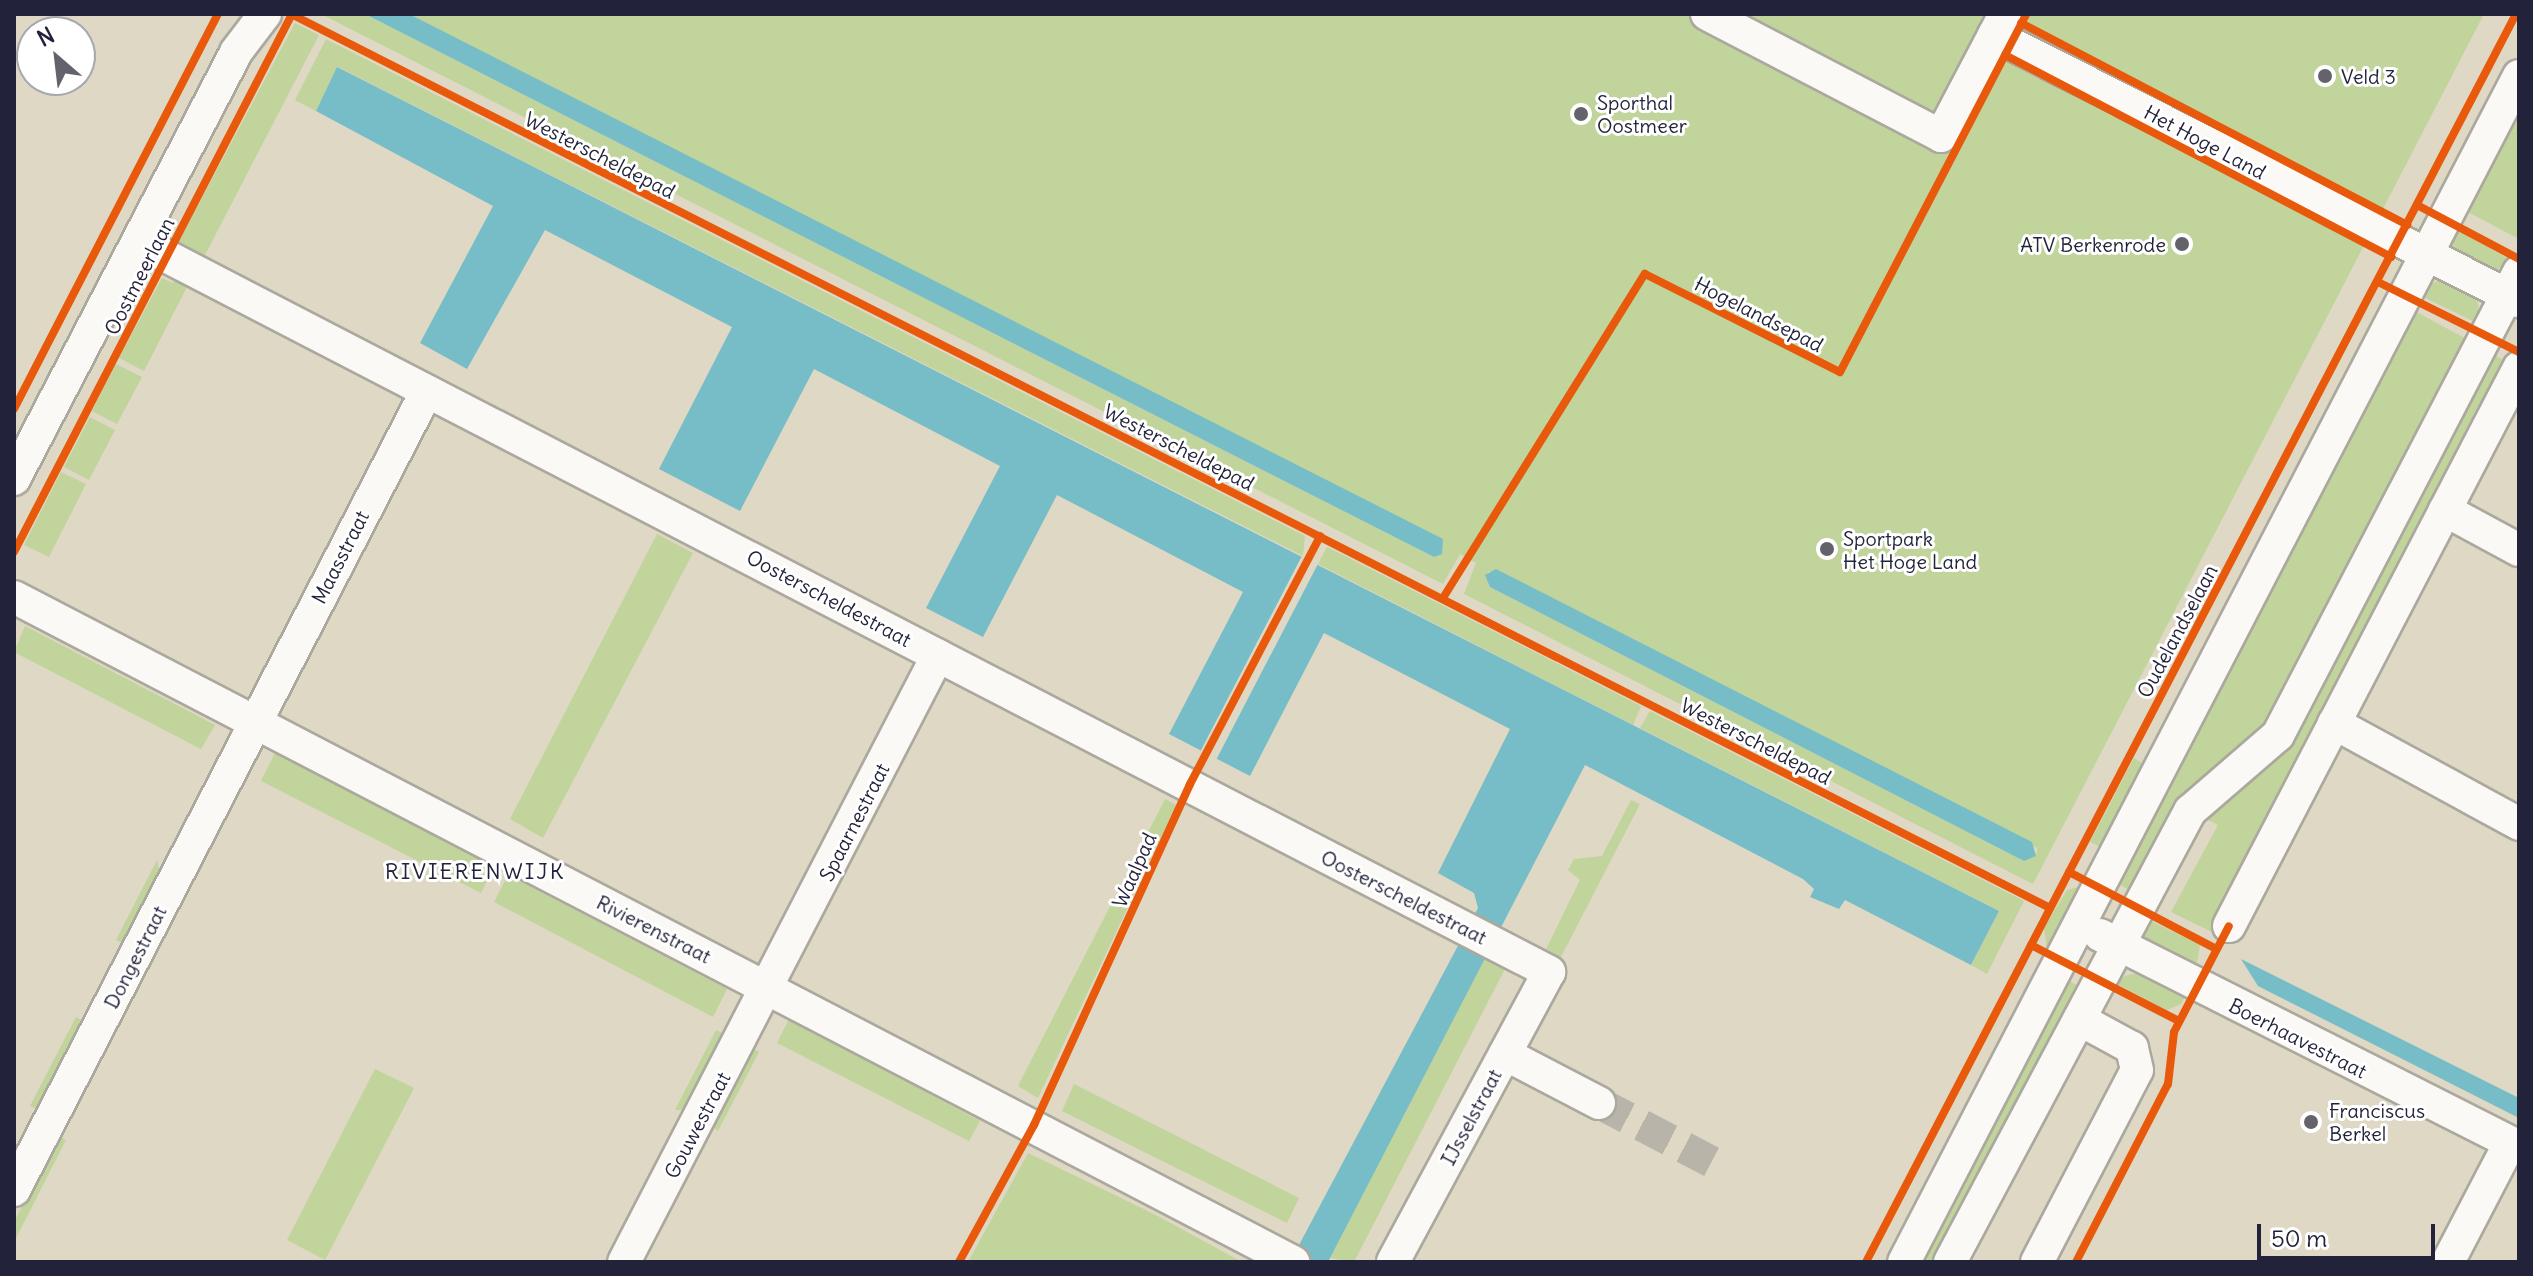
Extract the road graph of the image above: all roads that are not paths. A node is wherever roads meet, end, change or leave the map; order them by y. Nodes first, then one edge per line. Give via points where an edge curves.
1 (243, 14) edge
2 (265, 14) edge
3 (1707, 14) edge
4 (1999, 24) edge
5 (236, 52) junction
6 (2519, 76) edge
7 (139, 242) junction
8 (2426, 257) junction
9 (2515, 290) edge
10 (2519, 368) edge
11 (427, 391) junction
12 (14, 479) edge
13 (2445, 510) junction
14 (2519, 550) edge
15 (14, 597) edge
16 (938, 655) junction
17 (255, 723) junction
18 (2334, 723) junction
19 (2519, 824) edge
20 (2079, 924) junction
21 (2229, 926) dead end
22 (2118, 944) junction
23 (1549, 972) joint
24 (768, 987) junction
25 (2079, 1019) junction
26 (1505, 1054) junction
27 (1599, 1103) tunnel mouth
28 (2514, 1146) edge
29 (14, 1190) edge
30 (1292, 1261) edge
31 (624, 1262) edge
32 (1393, 1262) edge
33 (1904, 1262) edge
34 (1950, 1262) edge
35 (2037, 1262) edge
36 (2448, 1262) edge

1 - 5 street, Oostmeerlaan
2 - 5 street, Oostmeerlaan
3 - 4 street via 1941,136
4 - 8 street, Het Hoge Land
5 - 7 street, Oostmeerlaan
6 - 8 street
7 - 11 street, Oosterscheldestraat
7 - 12 street, Oostmeerlaan
8 - 9 street, Het Hoge Land
8 - 20 street
9 - 22 street via 2278,735 2190,811
10 - 13 street
11 - 16 street, Oosterscheldestraat
11 - 17 street, Maasstraat
13 - 14 street
13 - 18 street
15 - 17 street, Rivierenstraat
16 - 23 street, Oosterscheldestraat
16 - 24 street, Spaarnestraat
17 - 24 street, Rivierenstraat
17 - 29 street, Dongestraat
18 - 19 street
18 - 21 street
20 - 22 street, Boerhaavestraat
20 - 33 street
22 - 25 street
22 - 28 street, Boerhaavestraat
23 - 26 street, IJsselstraat
24 - 30 street, Rivierenstraat
24 - 31 street, Gouwestraat
25 - 34 street
25 - 35 street via 2132,1048 2137,1070
26 - 27 street
26 - 32 street, IJsselstraat
28 - 36 street

